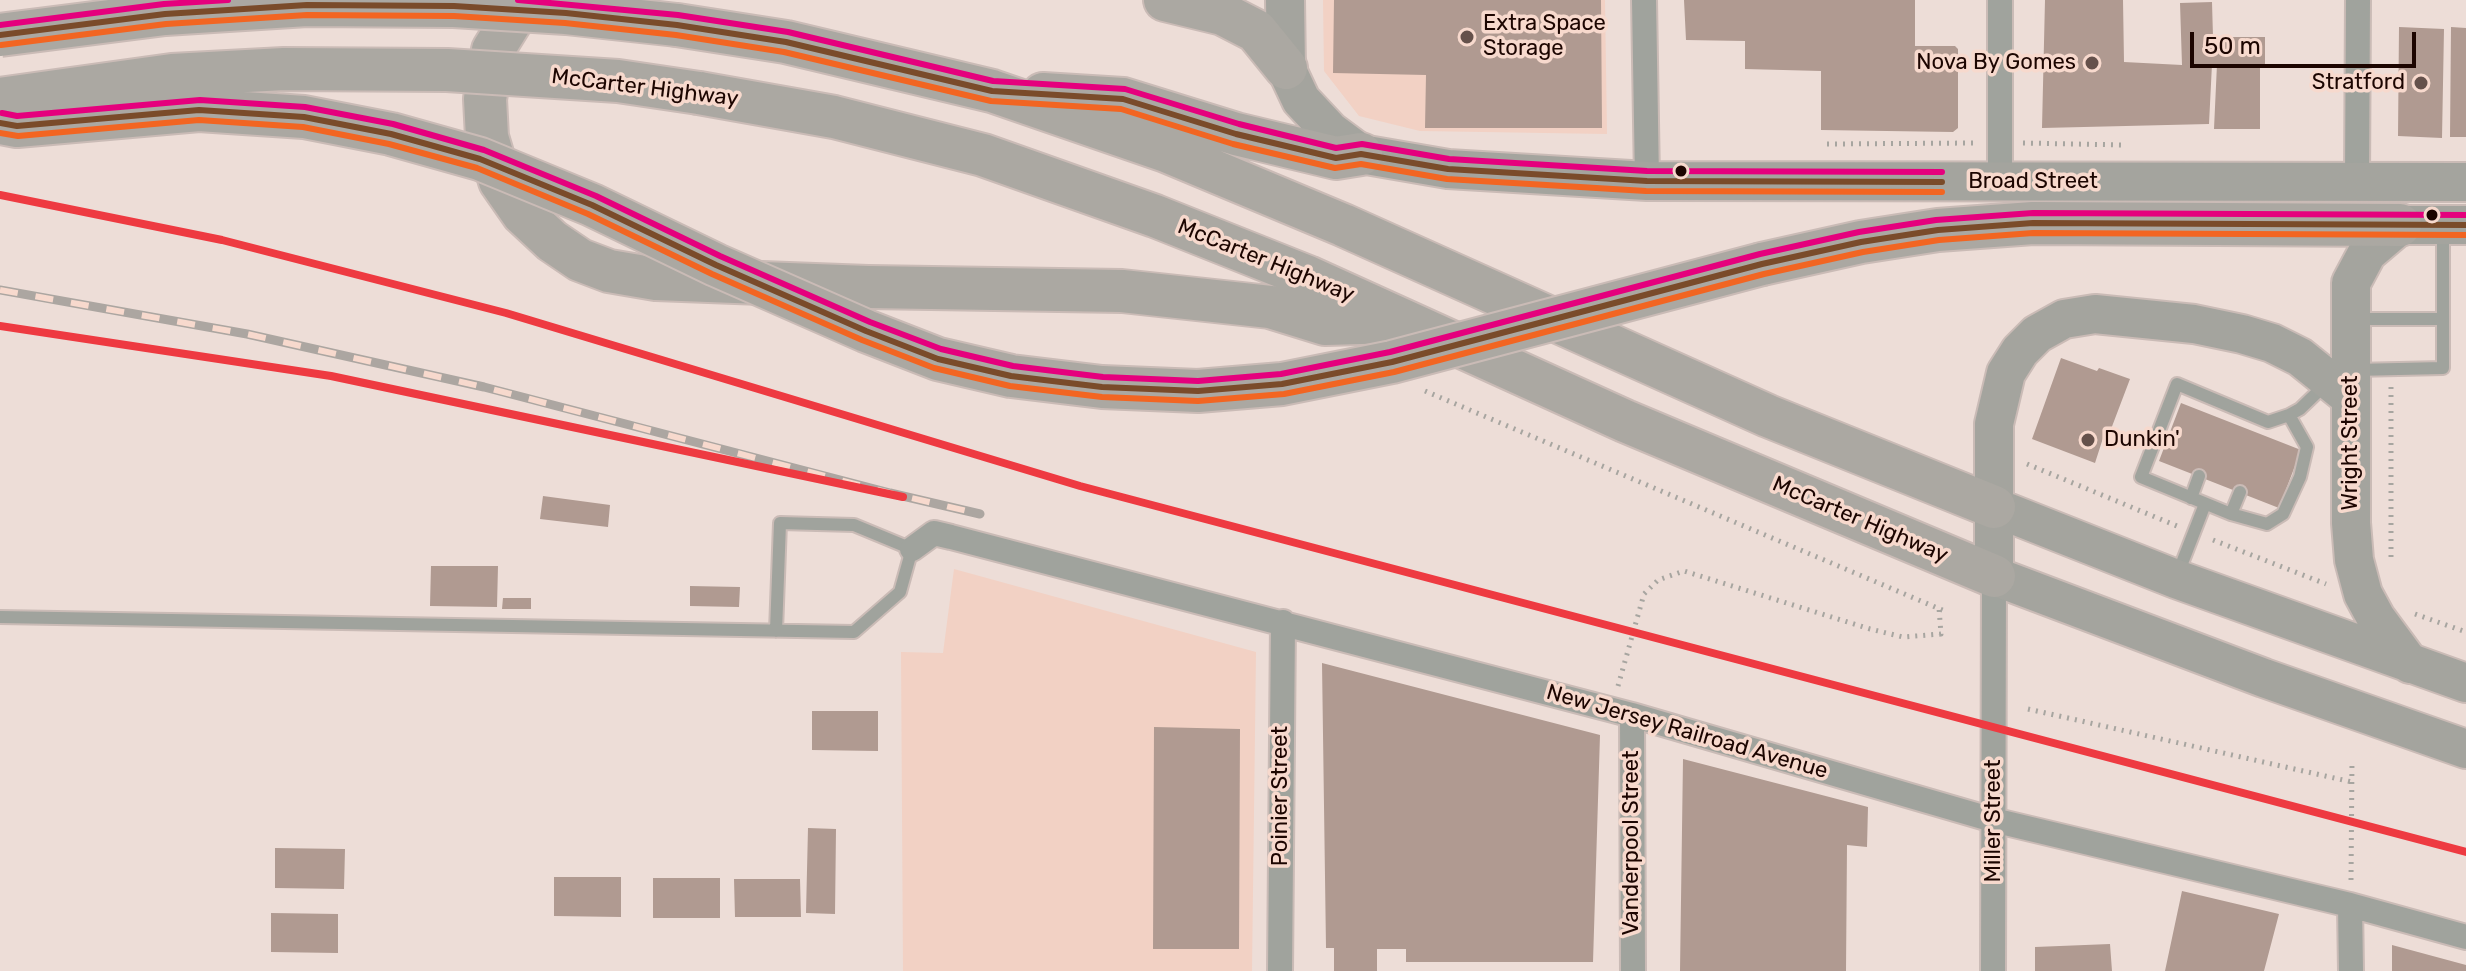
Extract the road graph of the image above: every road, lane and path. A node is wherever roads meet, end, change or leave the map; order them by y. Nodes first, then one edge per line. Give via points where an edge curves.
1 (524, 0) edge
2 (1165, 0) edge
3 (1285, 0) edge
4 (1644, 0) edge
5 (2000, 0) edge
6 (2358, 0) edge
7 (0, 35) edge
8 (1286, 68) junction
9 (992, 91) junction
10 (0, 99) edge
11 (0, 123) edge
12 (1361, 154) junction
13 (1647, 181) junction
14 (2357, 181) junction
15 (2466, 182) edge
16 (2000, 183) junction
17 (2400, 225) junction
18 (2454, 225) edge
19 (2443, 319) junction
20 (2351, 320) junction
21 (1410, 321) junction
22 (2391, 370) junction
23 (2344, 383) junction
24 (1412, 386) dead end
25 (2228, 405) junction
26 (2289, 415) junction
27 (2222, 419) dead end
28 (2268, 422) junction
29 (2263, 435) dead end
30 (2019, 461) dead end
31 (2199, 476) dead end
32 (2240, 492) dead end
33 (2191, 498) junction
34 (2205, 504) junction
35 (1994, 507) junction
36 (2231, 514) junction
37 (2193, 532) junction
38 (912, 549) junction
39 (2391, 568) dead end
40 (1994, 576) junction
41 (2176, 579) junction
42 (2363, 594) junction
43 (1939, 608) junction
44 (1947, 612) dead end
45 (2412, 613) dead end
46 (0, 617) edge
47 (1283, 622) junction
48 (776, 631) junction
49 (2466, 632) edge
50 (2410, 664) junction
51 (2466, 683) edge
52 (2028, 709) dead end
53 (1622, 712) junction
54 (2466, 749) edge
55 (2352, 761) dead end
56 (2352, 782) junction
57 (1993, 820) junction
58 (2350, 905) junction
59 (2466, 937) edge
60 (1280, 971) edge
61 (1633, 971) edge
62 (1993, 971) edge
63 (2351, 971) edge

1 - 21 highway via 493,50 485,99 487,137 500,181 523,214 552,241 609,271 656,279 1122,291 1270,307 1325,324
2 - 8 highway via 1223,14 1256,31
3 - 8 main road
4 - 13 street
5 - 16 street
6 - 14 street
7 - 9 highway, bridge via 165,14 307,5 454,6 677,25 786,42
8 - 12 main road via 1301,100
9 - 12 highway via 1123,99 1336,158
9 - 35 highway via 1166,151 1768,416
10 - 21 highway, McCarter Highway, bridge via 172,75 284,69 447,70 618,81 699,93 834,117 983,155 1155,216
11 - 17 highway, bridge via 17,126 199,110 304,117 391,134 480,159 578,199 716,265 938,359 1011,376 1102,387 1198,391 1282,384 1392,362 1762,264 1938,230 2033,223
12 - 13 main road, Broad Street via 1448,169
13 - 16 main road, Broad Street
14 - 15 main road, Broad Street
14 - 16 main road, Broad Street
17 - 18 main road
17 - 20 main road, Wright Street via 2367,253 2351,283
18 - 19 lane
19 - 20 lane
19 - 22 lane via 2443,368
20 - 23 main road, Wright Street
21 - 40 highway, McCarter Highway via 1625,421
22 - 23 lane
22 - 39 path
23 - 26 lane
23 - 35 main road via 2272,343 2242,334 2095,314 2064,319 2037,334 2006,373 1994,424
23 - 42 main road, Wright Street via 2354,560
24 - 43 path
25 - 27 lane
25 - 28 lane
25 - 33 lane via 2177,384 2141,477
26 - 28 lane
26 - 36 lane via 2307,447 2283,514 2267,524
28 - 29 lane
30 - 37 path
31 - 33 lane
32 - 36 lane
33 - 34 lane
34 - 36 lane
34 - 37 lane
35 - 40 main road
35 - 41 main road
37 - 41 lane
37 - 42 path
38 - 47 street, New Jersey Railroad Avenue via 934,533
38 - 48 lane via 900,592 854,632
38 - 48 lane via 854,525 780,523
40 - 54 main road, McCarter Highway
40 - 57 street, Miller Street
41 - 50 main road
42 - 50 main road, Wright Street
43 - 44 path
43 - 53 path via 1941,634 1903,637 1684,571 1658,580 1644,594
45 - 49 path
46 - 48 lane
47 - 53 street, New Jersey Railroad Avenue
47 - 60 street, Poinier Street
50 - 51 main road
52 - 56 path
53 - 57 street, New Jersey Railroad Avenue
53 - 61 street, Vanderpool Street
55 - 56 path
56 - 58 path
57 - 58 street, New Jersey Railroad Avenue
57 - 62 street, Miller Street
58 - 59 street, New Jersey Railroad Avenue
58 - 63 street

